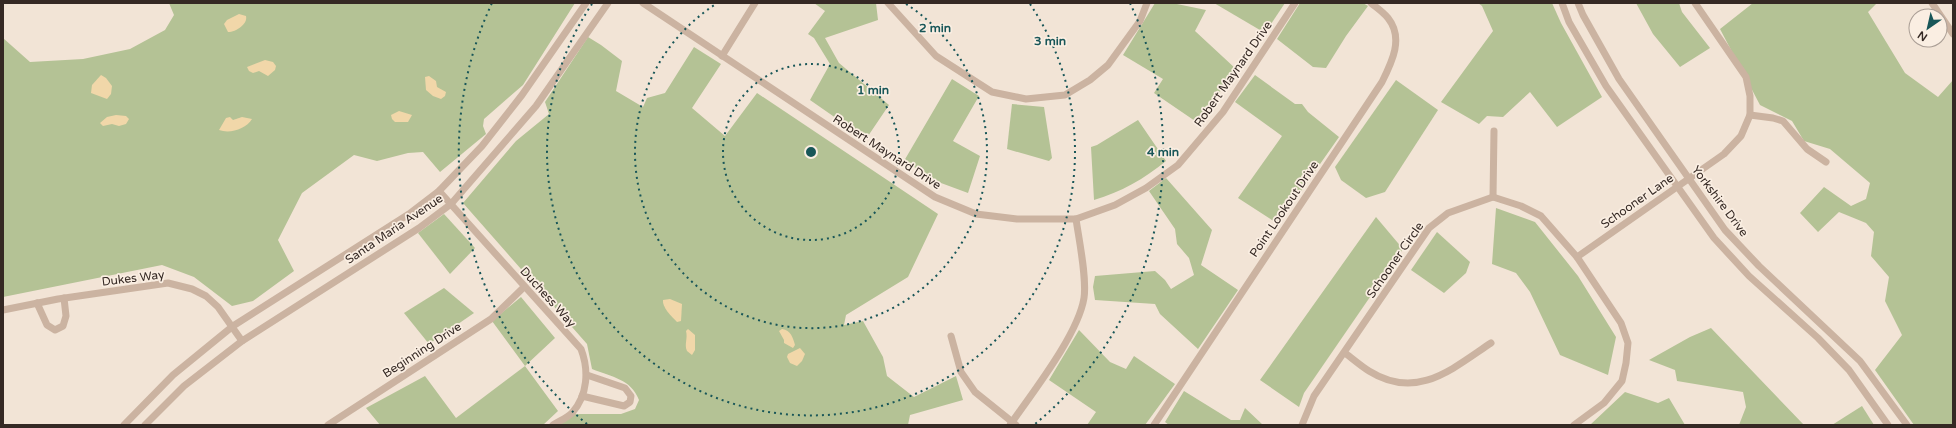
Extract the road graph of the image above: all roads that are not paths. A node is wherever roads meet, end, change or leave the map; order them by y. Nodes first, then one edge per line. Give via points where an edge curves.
1 (586, 3) edge
2 (608, 3) edge
3 (643, 3) edge
4 (755, 3) edge
5 (888, 3) edge
6 (1147, 3) edge
7 (1295, 3) edge
8 (1371, 3) edge
9 (1562, 3) edge
10 (1578, 3) edge
11 (1695, 3) edge
12 (1932, 3) edge
13 (1953, 34) edge
14 (722, 56) junction
15 (1750, 115) junction
16 (1494, 132) dead end
17 (1826, 162) dead end
18 (1689, 179) junction
19 (1677, 186) junction
20 (439, 191) junction
21 (1493, 197) junction
22 (451, 204) junction
23 (1076, 219) junction
24 (1577, 257) junction
25 (524, 287) junction
26 (64, 298) junction
27 (37, 303) junction
28 (3, 310) edge
29 (233, 326) junction
30 (951, 336) dead end
31 (242, 341) junction
32 (1491, 343) dead end
33 (1345, 353) junction
34 (586, 375) junction
35 (582, 396) junction
36 (1013, 424) edge
37 (124, 425) edge
38 (145, 425) edge
39 (328, 425) edge
40 (553, 425) edge
41 (1154, 425) edge
42 (1302, 425) edge
43 (1574, 425) edge
44 (1888, 425) edge
45 (1907, 425) edge

1 - 20 street, Santa Maria Avenue via 522,95 482,146
2 - 22 street, Santa Maria Avenue via 536,106
3 - 14 street, Robert Maynard Drive
4 - 14 street
5 - 6 street via 936,56 992,92 1026,99 1065,95 1090,80 1108,65 1140,21
7 - 23 street, Robert Maynard Drive via 1223,112 1178,165 1121,202
8 - 41 street, Point Lookout Drive via 1388,18 1396,37 1394,59 1382,82
9 - 19 street via 1569,22 1606,86
10 - 18 street, Yorkshire Drive via 1619,79
11 - 15 street, Schooner Lane via 1746,77
12 - 13 street
14 - 23 street, Robert Maynard Drive via 935,198 976,214 1017,219
15 - 17 street via 1783,121 1807,149
15 - 18 street, Schooner Lane via 1741,136 1724,154
16 - 21 street
18 - 19 street, Schooner Lane
18 - 45 street, Yorkshire Drive via 1725,230 1765,272 1860,362
19 - 24 street, Schooner Lane
19 - 44 street via 1714,238 1748,276 1818,338 1849,370
20 - 22 street, Duchess Way
20 - 29 street, Santa Maria Avenue via 409,214
21 - 24 street via 1541,216
21 - 33 street, Schooner Circle via 1448,213 1429,228
22 - 25 street, Duchess Way
22 - 31 street, Santa Maria Avenue via 419,228
23 - 36 street via 1084,298 1076,323
24 - 43 street via 1621,323 1628,343 1622,381 1604,403
25 - 34 street, Duchess Way via 581,349 586,363
25 - 39 street, Beginning Drive via 491,319
26 - 27 street, Dukes Way
26 - 27 street via 66,316 63,326 55,330 47,325
26 - 29 street, Dukes Way via 168,283 192,288 206,296
27 - 28 street, Dukes Way
29 - 31 street, Dukes Way
29 - 37 street, Santa Maria Avenue via 173,375
30 - 36 street via 961,372 975,392
31 - 38 street, Santa Maria Avenue via 184,386
32 - 33 street via 1442,375 1419,383 1394,382 1370,372
33 - 42 street, Schooner Circle via 1314,396
34 - 35 street, Duchess Way
34 - 35 street via 625,388 631,396 630,402 624,406
35 - 40 street, Duchess Way via 571,413

